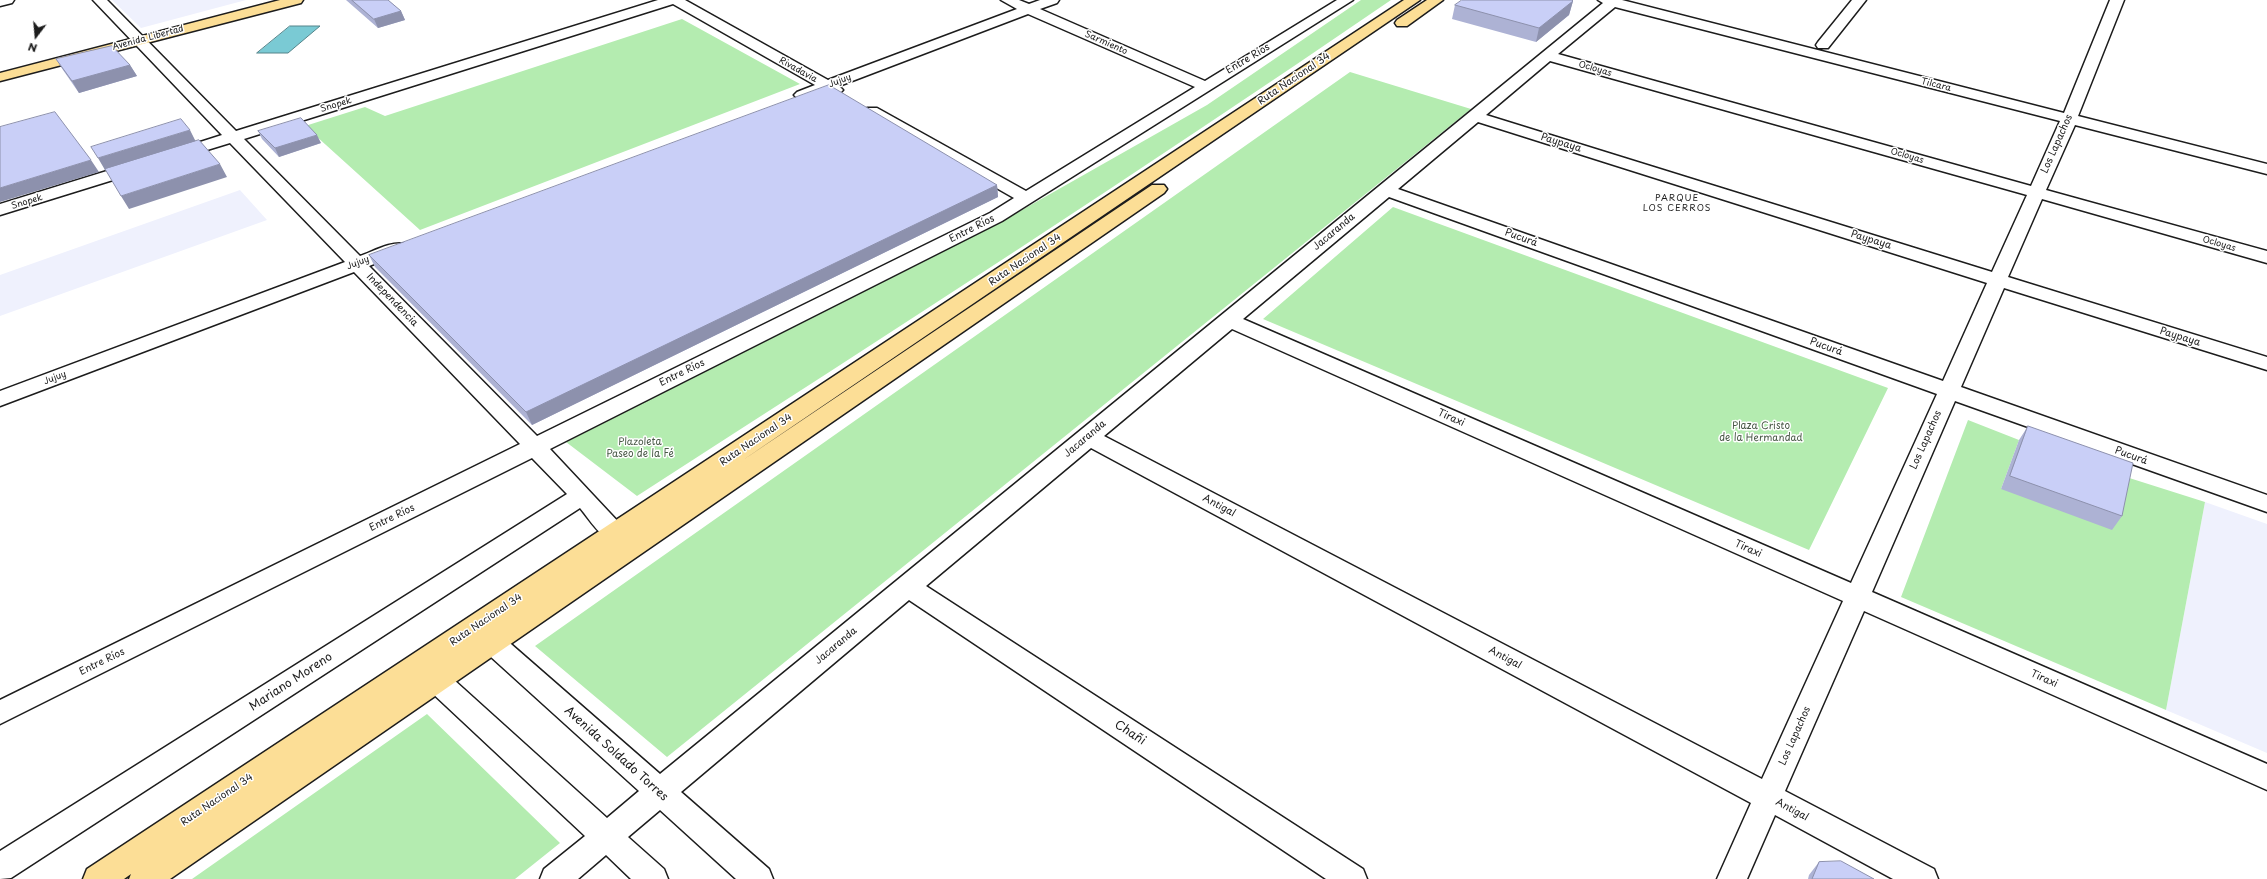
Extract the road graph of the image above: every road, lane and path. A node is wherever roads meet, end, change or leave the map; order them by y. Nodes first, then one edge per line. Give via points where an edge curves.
1 (7, 0) edge
2 (100, 0) edge
3 (264, 0) edge
4 (296, 0) edge
5 (672, 0) edge
6 (675, 0) edge
7 (1008, 0) edge
8 (1052, 0) edge
9 (1346, 0) edge
10 (1413, 0) edge
11 (1436, 0) edge
12 (1643, 0) edge
13 (1859, 0) edge
14 (2117, 0) edge
15 (1611, 1) edge
16 (0, 2) edge
17 (1029, 9) junction
18 (137, 37) junction
19 (1823, 45) junction
20 (1548, 56) junction
21 (0, 68) edge
22 (0, 77) edge
23 (827, 86) junction
24 (1204, 86) junction
25 (848, 97) edge
26 (790, 100) edge
27 (861, 105) edge
28 (2071, 114) junction
29 (1474, 116) junction
30 (234, 137) junction
31 (2267, 156) edge
32 (2267, 169) edge
33 (1385, 190) junction
34 (2036, 192) junction
35 (1026, 198) junction
36 (0, 210) edge
37 (417, 241) edge
38 (2267, 257) edge
39 (357, 264) junction
40 (1996, 280) junction
41 (1228, 320) junction
42 (2267, 364) edge
43 (1948, 390) junction
44 (0, 399) edge
45 (1088, 437) junction
46 (535, 447) junction
47 (582, 495) junction
48 (2267, 504) edge
49 (616, 534) junction
50 (907, 586) junction
51 (1857, 597) junction
52 (483, 635) junction
53 (427, 672) junction
54 (0, 713) edge
55 (2267, 777) edge
56 (659, 793) junction
57 (1768, 797) junction
58 (606, 836) junction
59 (0, 868) edge
60 (98, 879) edge
61 (144, 879) edge
62 (555, 879) edge
63 (653, 879) edge
64 (758, 879) edge
65 (1352, 879) edge
66 (1732, 879) edge
67 (1923, 879) edge

1 - 16 street
2 - 18 street, Independencia
3 - 18 main road, Avenida Libertad
4 - 18 main road, Avenida Libertad
5 - 30 street, Snopek
6 - 23 street, Rivadavia
7 - 17 street, Sarmiento
8 - 17 street, Jujuy
9 - 24 street, Entre Ríos
10 - 49 main road, Ruta Nacional 34
11 - 52 main road, Ruta Nacional 34
12 - 19 street, Tilcara
13 - 19 street
14 - 28 street, Los Lapachos
15 - 20 street, Jacaranda
15 - 28 street, Tilcara
17 - 23 street, Jujuy
17 - 24 street, Sarmiento
18 - 21 main road, Avenida Libertad
18 - 22 main road, Avenida Libertad
18 - 30 street, Independencia
19 - 28 street, Tilcara
20 - 29 street, Jacaranda
20 - 34 street, Ocloyas
23 - 25 street, Rivadavia
23 - 26 street, Jujuy
24 - 35 street, Entre Ríos
27 - 35 street
28 - 31 street, Tilcara
28 - 32 street, Tilcara
28 - 34 street, Los Lapachos
29 - 33 street, Jacaranda
29 - 40 street, Paypaya
30 - 36 street, Snopek
30 - 39 street, Independencia
33 - 41 street, Jacaranda
33 - 43 street, Pucurá
34 - 38 street, Ocloyas
34 - 40 street, Los Lapachos
35 - 46 street, Entre Ríos via 996,217
37 - 39 street, Jujuy
39 - 44 street, Jujuy
39 - 46 street, Independencia
40 - 42 street, Paypaya
40 - 43 street, Los Lapachos
41 - 45 street, Jacaranda
41 - 51 street, Tiraxi
43 - 48 street, Pucurá
43 - 51 street, Los Lapachos
45 - 50 street, Jacaranda
45 - 57 street, Antigal
46 - 47 street, Independencia
46 - 54 street, Entre Ríos
47 - 49 street, Independencia
47 - 59 street, Mariano Moreno
49 - 52 main road, Ruta Nacional 34
50 - 56 street, Jacaranda
50 - 65 street, Chañi
51 - 55 street, Tiraxi
51 - 57 street, Los Lapachos
52 - 53 main road, Ruta Nacional 34
52 - 56 street, Avenida Soldado Torres
53 - 58 street
53 - 60 main road, Ruta Nacional 34
53 - 61 main road, Ruta Nacional 34
56 - 58 street, Jacaranda
56 - 64 street, Avenida Soldado Torres
57 - 66 street, Los Lapachos
57 - 67 street, Antigal
58 - 62 street, Jacaranda
58 - 63 street

